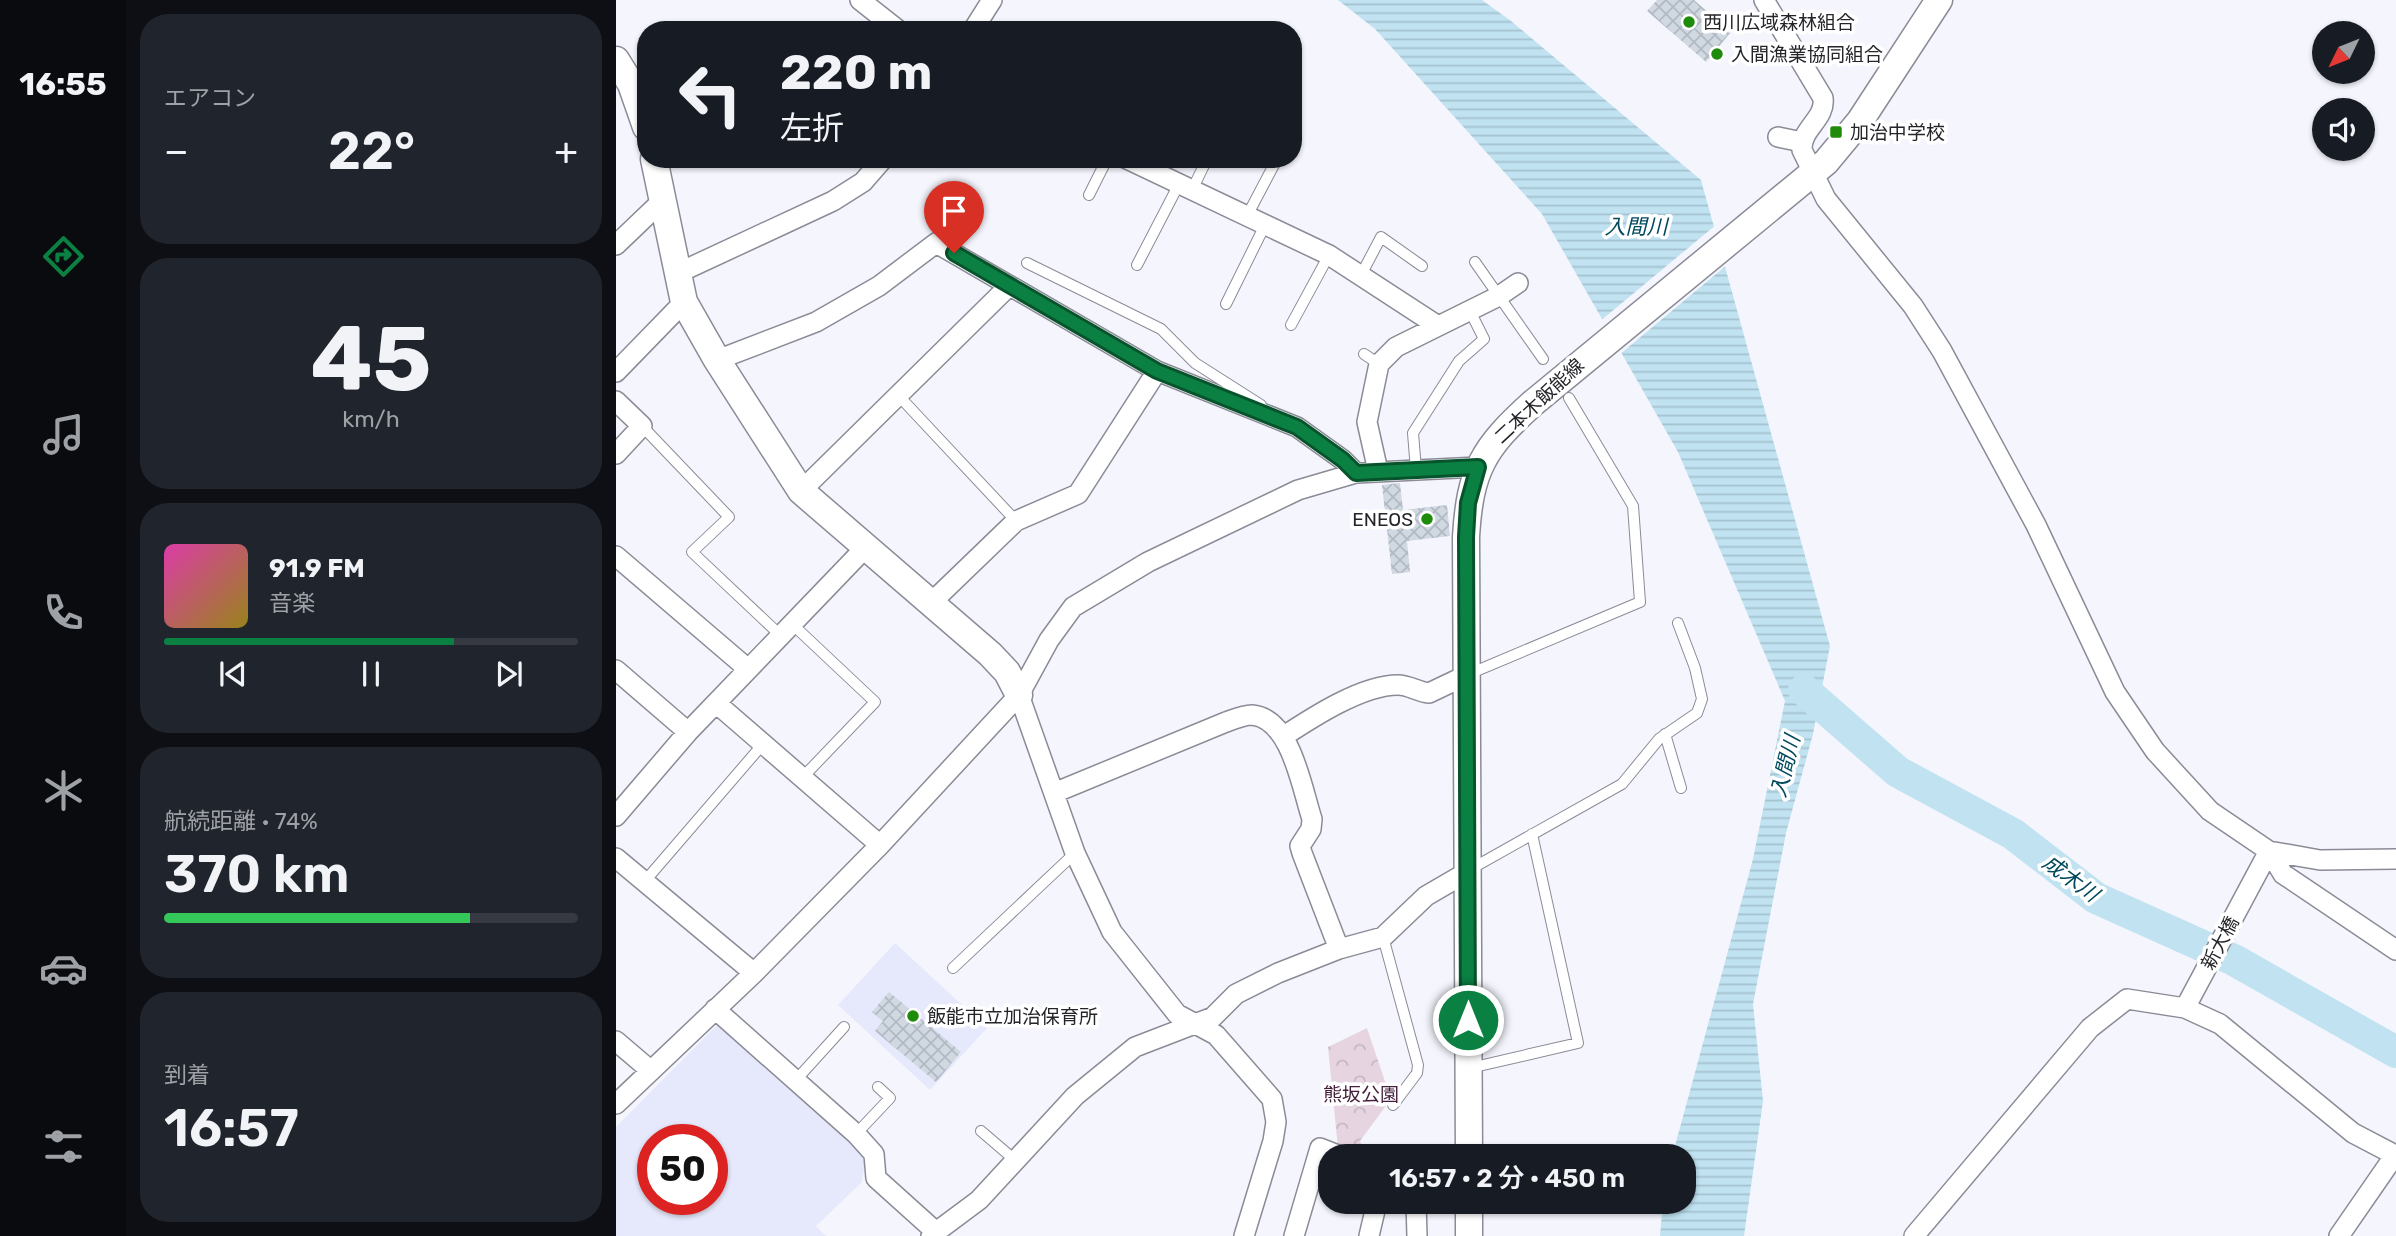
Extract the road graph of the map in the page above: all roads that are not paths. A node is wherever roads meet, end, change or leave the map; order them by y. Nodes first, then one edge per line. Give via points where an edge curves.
1 (860, 0) edge
2 (992, 0) edge
3 (1764, 0) edge
4 (1939, 0) edge
5 (887, 21) edge
6 (979, 21) edge
7 (616, 60) edge
8 (637, 102) edge
9 (1778, 137) dead end
10 (1802, 142) junction
11 (656, 168) edge
12 (875, 168) edge
13 (1102, 168) edge
14 (1145, 168) edge
15 (1199, 168) edge
16 (1272, 168) edge
17 (1805, 178) junction
18 (1185, 188) junction
19 (1089, 195) dead end
20 (663, 200) junction
21 (1247, 216) junction
22 (1265, 225) junction
23 (616, 245) edge
24 (1329, 255) junction
25 (1475, 262) dead end
26 (1027, 263) dead end
27 (1137, 265) dead end
28 (1422, 266) dead end
29 (676, 274) junction
30 (1361, 275) junction
31 (1518, 283) dead end
32 (1009, 286) junction
33 (1499, 296) junction
34 (684, 302) junction
35 (1226, 304) dead end
36 (1470, 310) junction
37 (1291, 325) dead end
38 (1438, 326) junction
39 (1544, 359) dead end
40 (717, 360) junction
41 (1157, 371) junction
42 (616, 372) edge
43 (898, 395) junction
44 (1569, 398) dead end
45 (616, 401) edge
46 (642, 426) junction
47 (1297, 427) junction
48 (616, 454) edge
49 (1478, 467) junction
50 (1416, 470) junction
51 (1378, 471) junction
52 (1356, 473) junction
53 (801, 491) junction
54 (1016, 522) junction
55 (866, 547) junction
56 (616, 556) edge
57 (932, 602) junction
58 (1678, 623) dead end
59 (785, 629) junction
60 (748, 668) junction
61 (616, 670) edge
62 (1469, 674) junction
63 (1019, 695) junction
64 (716, 703) junction
65 (688, 732) junction
66 (1665, 734) junction
67 (1284, 736) junction
68 (763, 744) junction
69 (802, 778) junction
70 (1681, 788) dead end
71 (1054, 793) junction
72 (616, 816) edge
73 (1532, 834) junction
74 (880, 845) junction
75 (2269, 851) junction
76 (1075, 853) junction
77 (616, 858) edge
78 (2396, 859) edge
79 (1469, 871) junction
80 (645, 881) junction
81 (1383, 937) junction
82 (1339, 949) junction
83 (2396, 950) edge
84 (953, 968) dead end
85 (754, 973) junction
86 (2185, 1008) junction
87 (715, 1009) junction
88 (1195, 1024) junction
89 (844, 1027) dead end
90 (616, 1041) edge
91 (1467, 1069) junction
92 (650, 1070) junction
93 (796, 1080) junction
94 (878, 1087) dead end
95 (616, 1104) edge
96 (1393, 1105) dead end
97 (981, 1131) dead end
98 (856, 1134) junction
99 (1469, 1144) edge
100 (1318, 1155) edge
101 (1016, 1161) junction
102 (1374, 1214) edge
103 (1416, 1214) edge
104 (1469, 1214) edge
105 (934, 1234) edge
106 (1244, 1236) edge
107 (1294, 1236) edge
108 (1369, 1236) edge
109 (1417, 1236) edge
110 (1469, 1236) edge
111 (1914, 1236) edge
112 (2339, 1236) edge

1 - 5 street
2 - 6 street
3 - 10 street via 1824,98 1824,106
4 - 17 main road, 二本木飯能線 via 1860,121
7 - 8 main road
9 - 10 street
10 - 17 street
11 - 20 main road
12 - 29 street via 863,182 833,201
13 - 19 lane
14 - 18 street
15 - 18 lane
16 - 21 lane
17 - 49 main road, 二本木飯能線 via 1578,364 1505,429
17 - 75 street via 1913,306 1942,351 2030,514 2126,712 2210,811
18 - 21 street
18 - 27 lane
20 - 23 street
20 - 29 main road
21 - 22 street
22 - 24 street
22 - 35 lane
24 - 30 street
24 - 37 lane
25 - 33 lane
26 - 47 lane via 1161,329 1195,363
28 - 30 lane via 1381,237
29 - 34 main road
30 - 38 street
31 - 33 street
32 - 40 street via 936,243 880,286 817,322
32 - 41 street
32 - 43 street
33 - 36 street
33 - 39 lane
34 - 40 main road
34 - 42 street
36 - 38 street
36 - 50 lane via 1484,339 1459,361 1413,433
38 - 51 street via 1371,359 1367,422
40 - 53 main road
41 - 47 street
41 - 54 street via 1078,494
43 - 53 street
43 - 54 lane
44 - 62 lane via 1633,506 1640,603
45 - 46 street
46 - 48 street
46 - 59 lane via 729,517 692,552
47 - 52 street
49 - 50 street
49 - 62 main road, 二本木飯能線 via 1467,514
50 - 51 street
51 - 52 street
52 - 63 street via 1298,490 1207,532 1073,607 1049,639
53 - 55 main road
54 - 57 street
55 - 57 main road
55 - 59 street
56 - 60 street
57 - 63 main road via 1007,672
58 - 66 lane via 1702,699 1697,713
59 - 60 street
59 - 69 lane via 875,702
60 - 64 street
61 - 65 street
62 - 67 street via 1429,694 1395,684 1353,697
62 - 79 main road, 二本木飯能線
63 - 71 street
63 - 74 street
64 - 65 street
64 - 68 street
65 - 72 street
66 - 70 lane
66 - 73 lane via 1622,784
67 - 71 street via 1275,724 1249,715
67 - 82 street via 1312,819 1301,853
68 - 69 street
68 - 80 lane
69 - 74 street
71 - 76 street
73 - 79 lane
73 - 91 lane via 1578,1043
74 - 85 street
75 - 78 street via 2320,860
75 - 83 street via 2283,874
75 - 86 street, 新大橋
76 - 84 lane
76 - 88 street via 1094,900 1131,960 1177,1014
77 - 80 street
79 - 81 street via 1426,896
79 - 91 main road, 二本木飯能線
80 - 85 street
81 - 82 street
81 - 96 lane via 1418,1065
82 - 88 street via 1251,985 1213,1017
85 - 87 street
86 - 111 street via 2127,999 2107,1013
86 - 112 street via 2220,1024 2353,1133 2395,1155
87 - 92 street
87 - 93 street
88 - 101 street via 1135,1047 1075,1096
88 - 106 street via 1216,1035 1257,1080 1275,1111 1273,1141
89 - 93 lane
90 - 92 street
91 - 99 main road, 二本木飯能線
92 - 95 street
93 - 98 street
94 - 98 lane via 890,1098
97 - 101 lane
98 - 105 street via 874,1154 876,1178
100 - 107 street
101 - 105 street via 979,1200
102 - 108 street
103 - 109 street
104 - 110 main road

